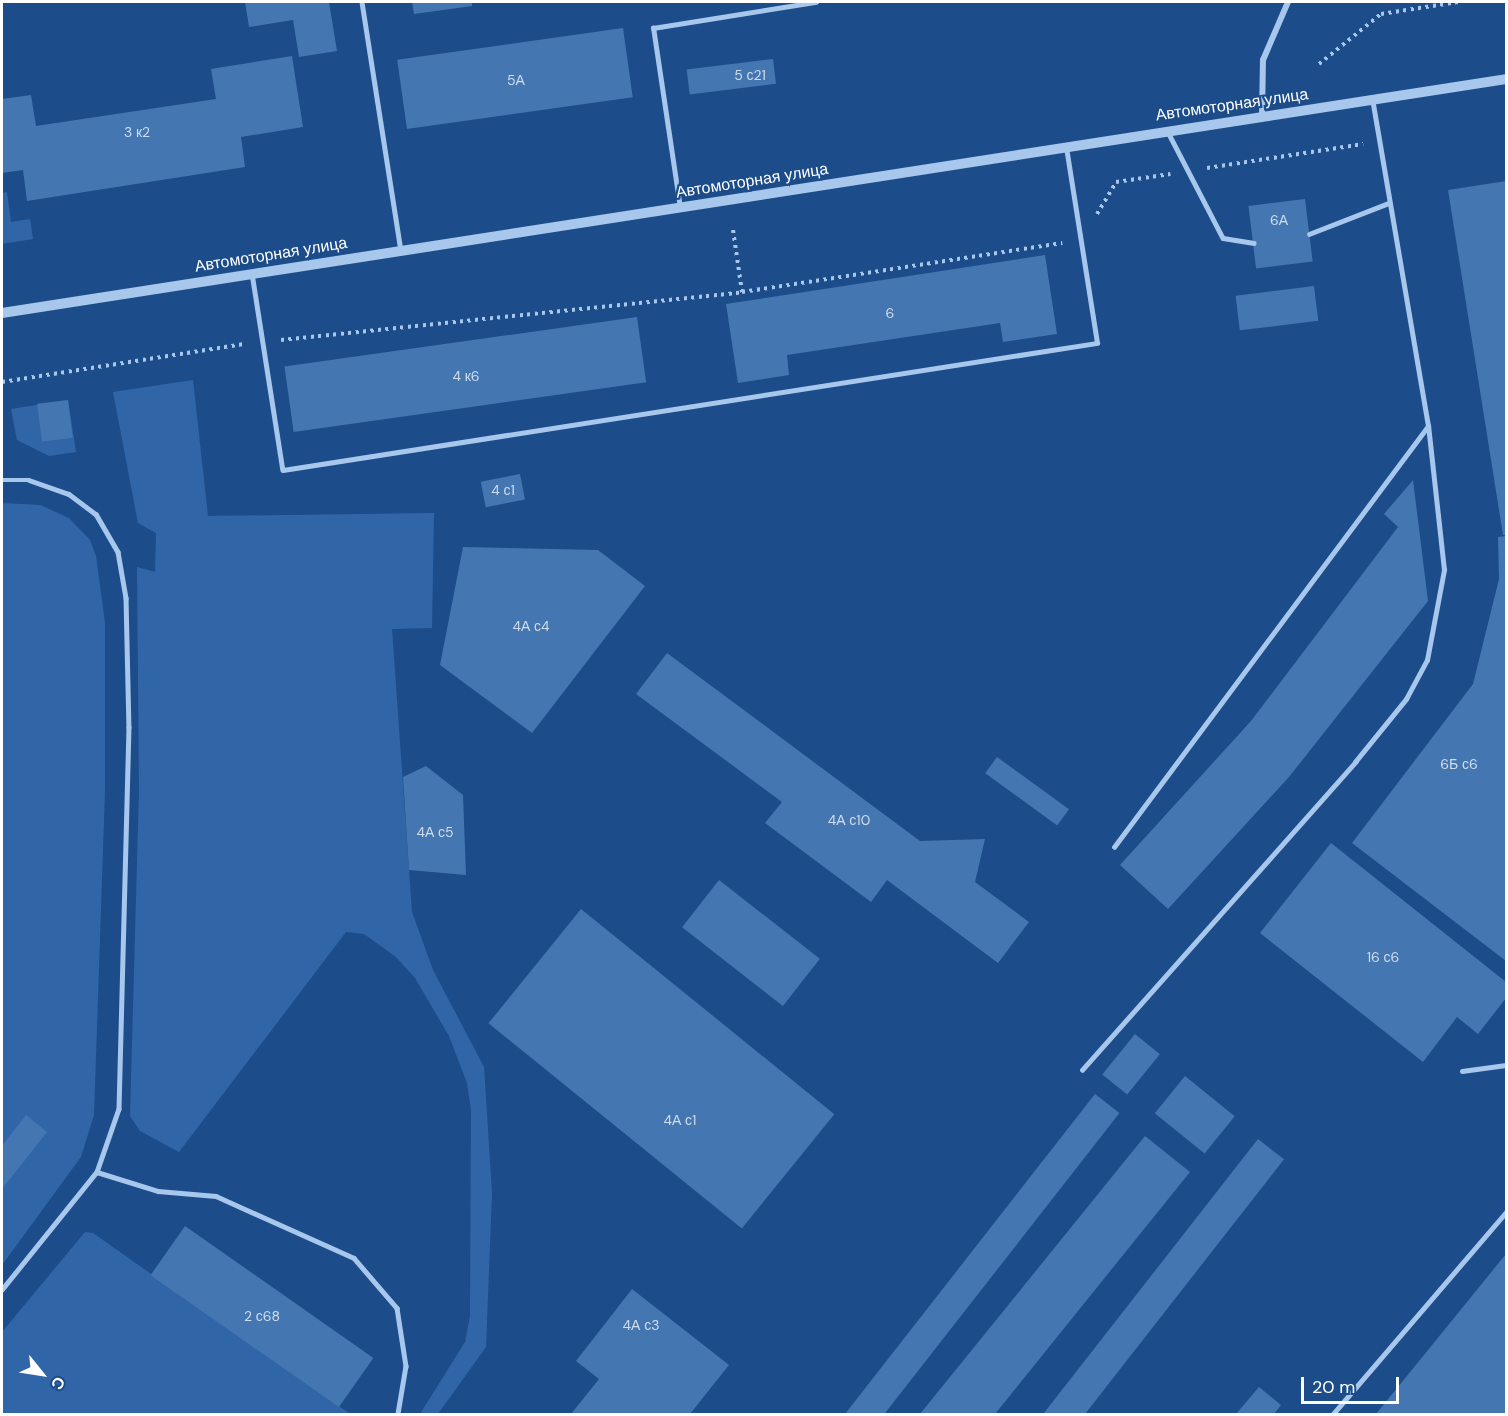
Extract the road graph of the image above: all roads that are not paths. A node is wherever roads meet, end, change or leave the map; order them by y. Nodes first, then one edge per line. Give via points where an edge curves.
1 (362, 2) edge
2 (816, 2) edge
3 (1288, 2) edge
4 (1506, 79) edge
5 (1372, 99) junction
6 (1262, 116) junction
7 (1166, 130) junction
8 (1066, 145) junction
9 (1389, 202) junction
10 (680, 208) junction
11 (1310, 234) dead end
12 (1254, 243) dead end
13 (401, 250) junction
14 (252, 273) junction
15 (2, 313) edge
16 (1428, 426) junction
17 (2, 480) edge
18 (1114, 847) dead end
19 (1506, 1065) edge
20 (1082, 1070) dead end
21 (1462, 1071) dead end
22 (97, 1172) junction
23 (1506, 1212) edge
24 (2, 1290) edge
25 (398, 1414) edge
26 (1333, 1414) edge

1 - 13 lane
2 - 10 lane via 653,28
3 - 6 street via 1263,60
4 - 5 street, Автомоторная улица
5 - 6 street, Автомоторная улица
5 - 9 lane
6 - 7 street, Автомоторная улица
7 - 8 street, Автомоторная улица
7 - 12 lane via 1223,238
8 - 10 street, Автомоторная улица
8 - 14 lane via 1097,343 282,470
9 - 11 lane
9 - 16 lane
10 - 13 street, Автомоторная улица
13 - 14 street, Автомоторная улица
14 - 15 street, Автомоторная улица
16 - 18 lane
16 - 20 lane via 1444,570 1427,660 1406,699 1355,762
17 - 22 lane via 29,480 69,494 96,514 118,552 126,598 122,1054 119,1109
19 - 21 lane
22 - 24 lane
22 - 25 lane via 158,1191 216,1196 354,1258 397,1308 406,1366
23 - 26 lane

